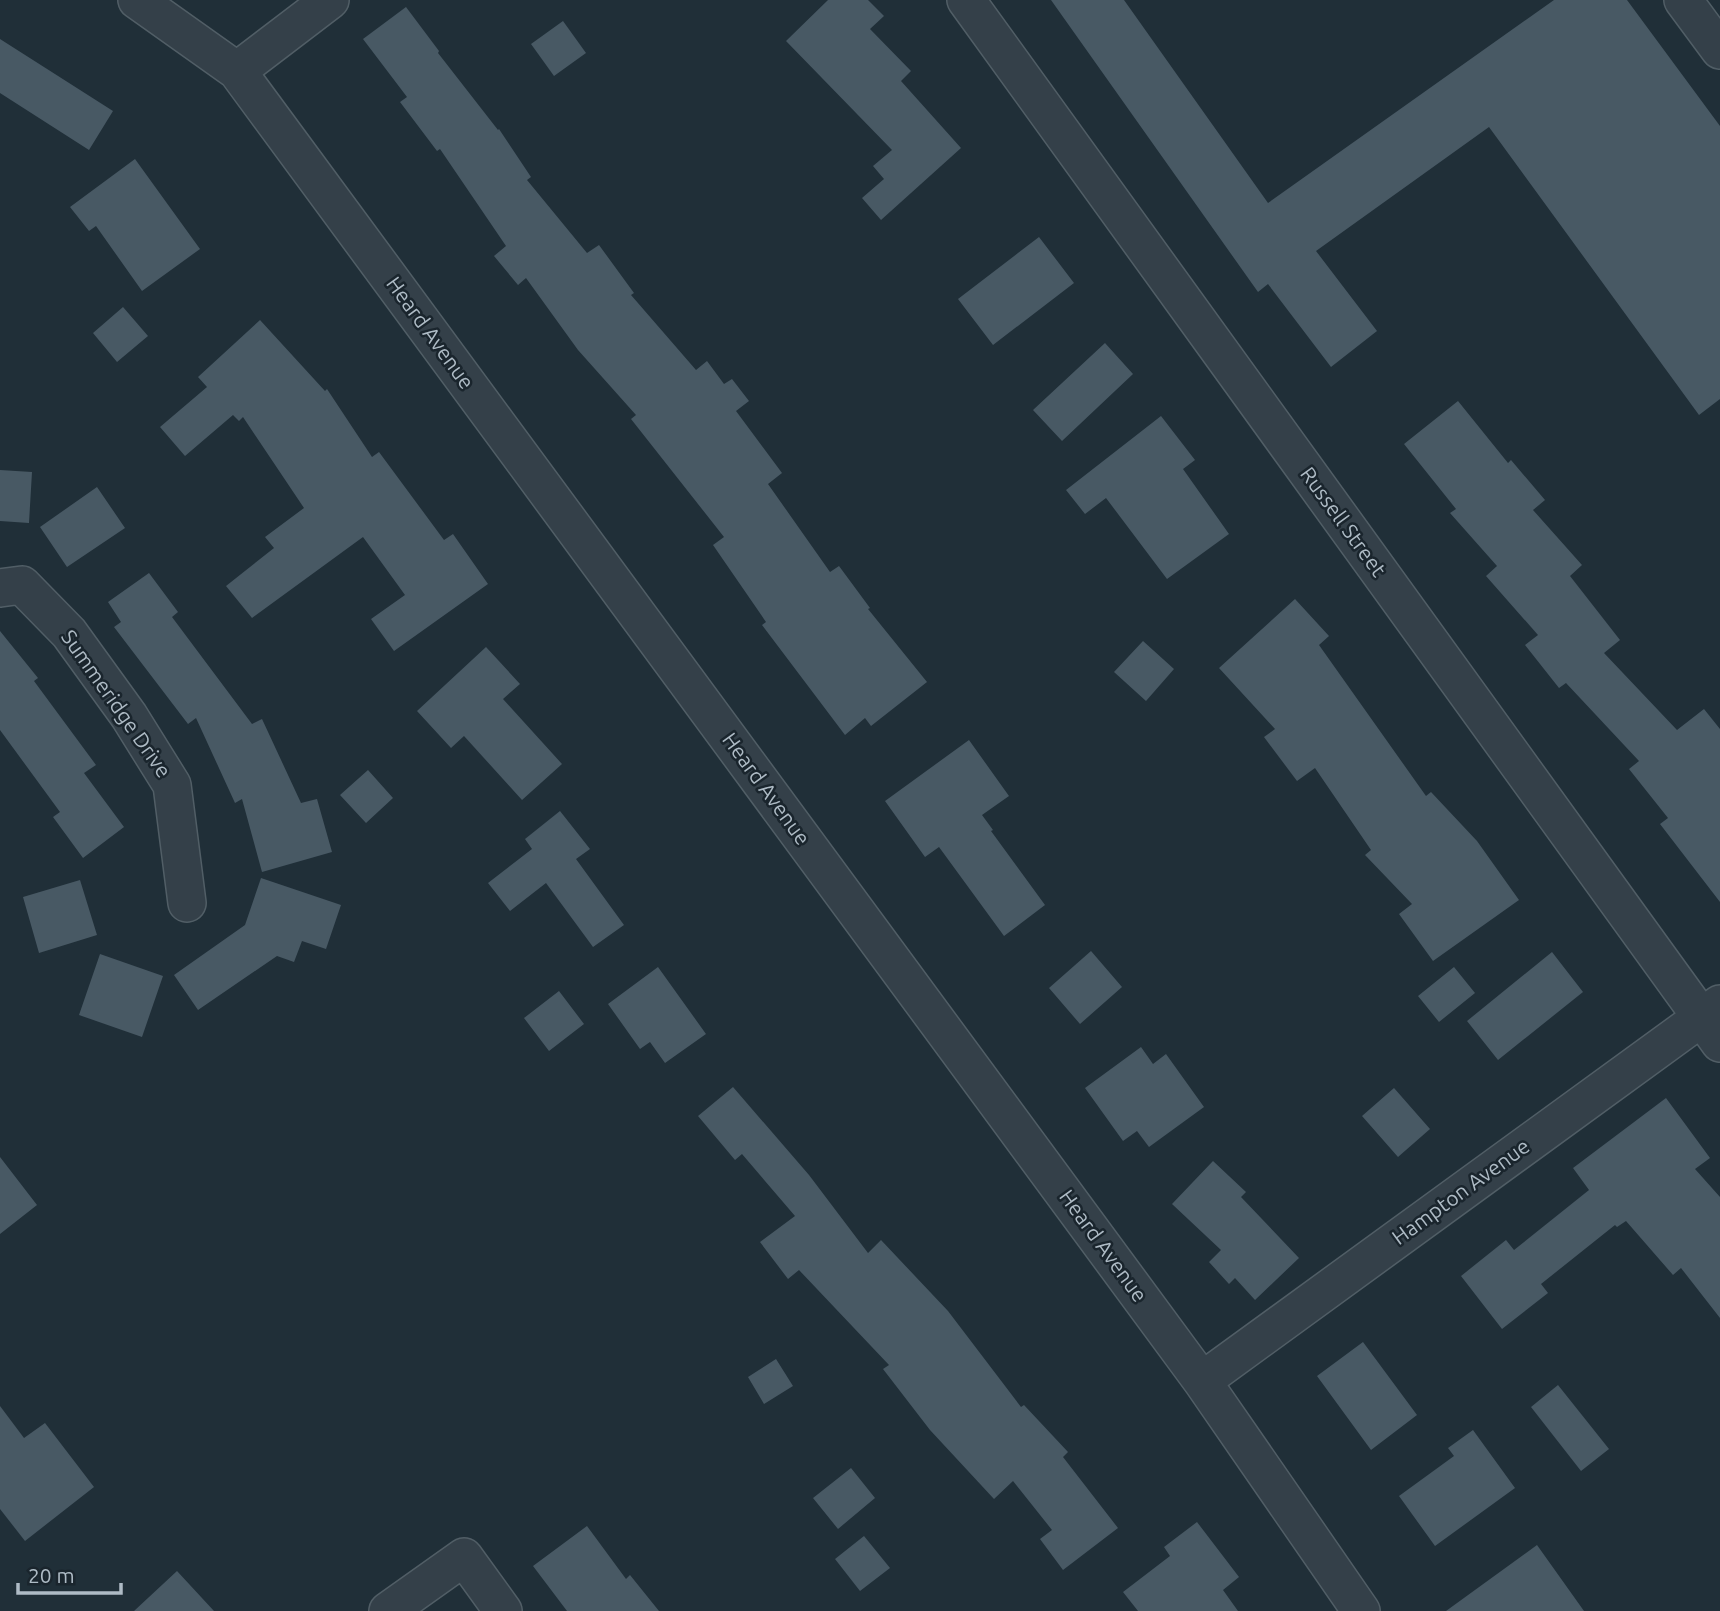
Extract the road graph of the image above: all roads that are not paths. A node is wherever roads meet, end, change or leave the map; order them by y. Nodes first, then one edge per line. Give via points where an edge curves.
1 (137, 0) edge
2 (330, 0) edge
3 (966, 0) edge
4 (1683, 0) edge
5 (1720, 50) edge
6 (237, 71) junction
7 (0, 588) edge
8 (187, 903) dead end
9 (1714, 1022) edge
10 (1202, 1381) junction
11 (388, 1611) edge
12 (503, 1611) edge
13 (1361, 1611) edge

1 - 6 street, Heard Avenue
2 - 6 street
3 - 9 street, Russell Street
4 - 5 street
6 - 10 street, Heard Avenue
7 - 8 street, Summeridge Drive via 22,585 69,633 172,785
9 - 10 street, Hampton Avenue
10 - 13 street, Heard Avenue
11 - 12 street via 464,1557

